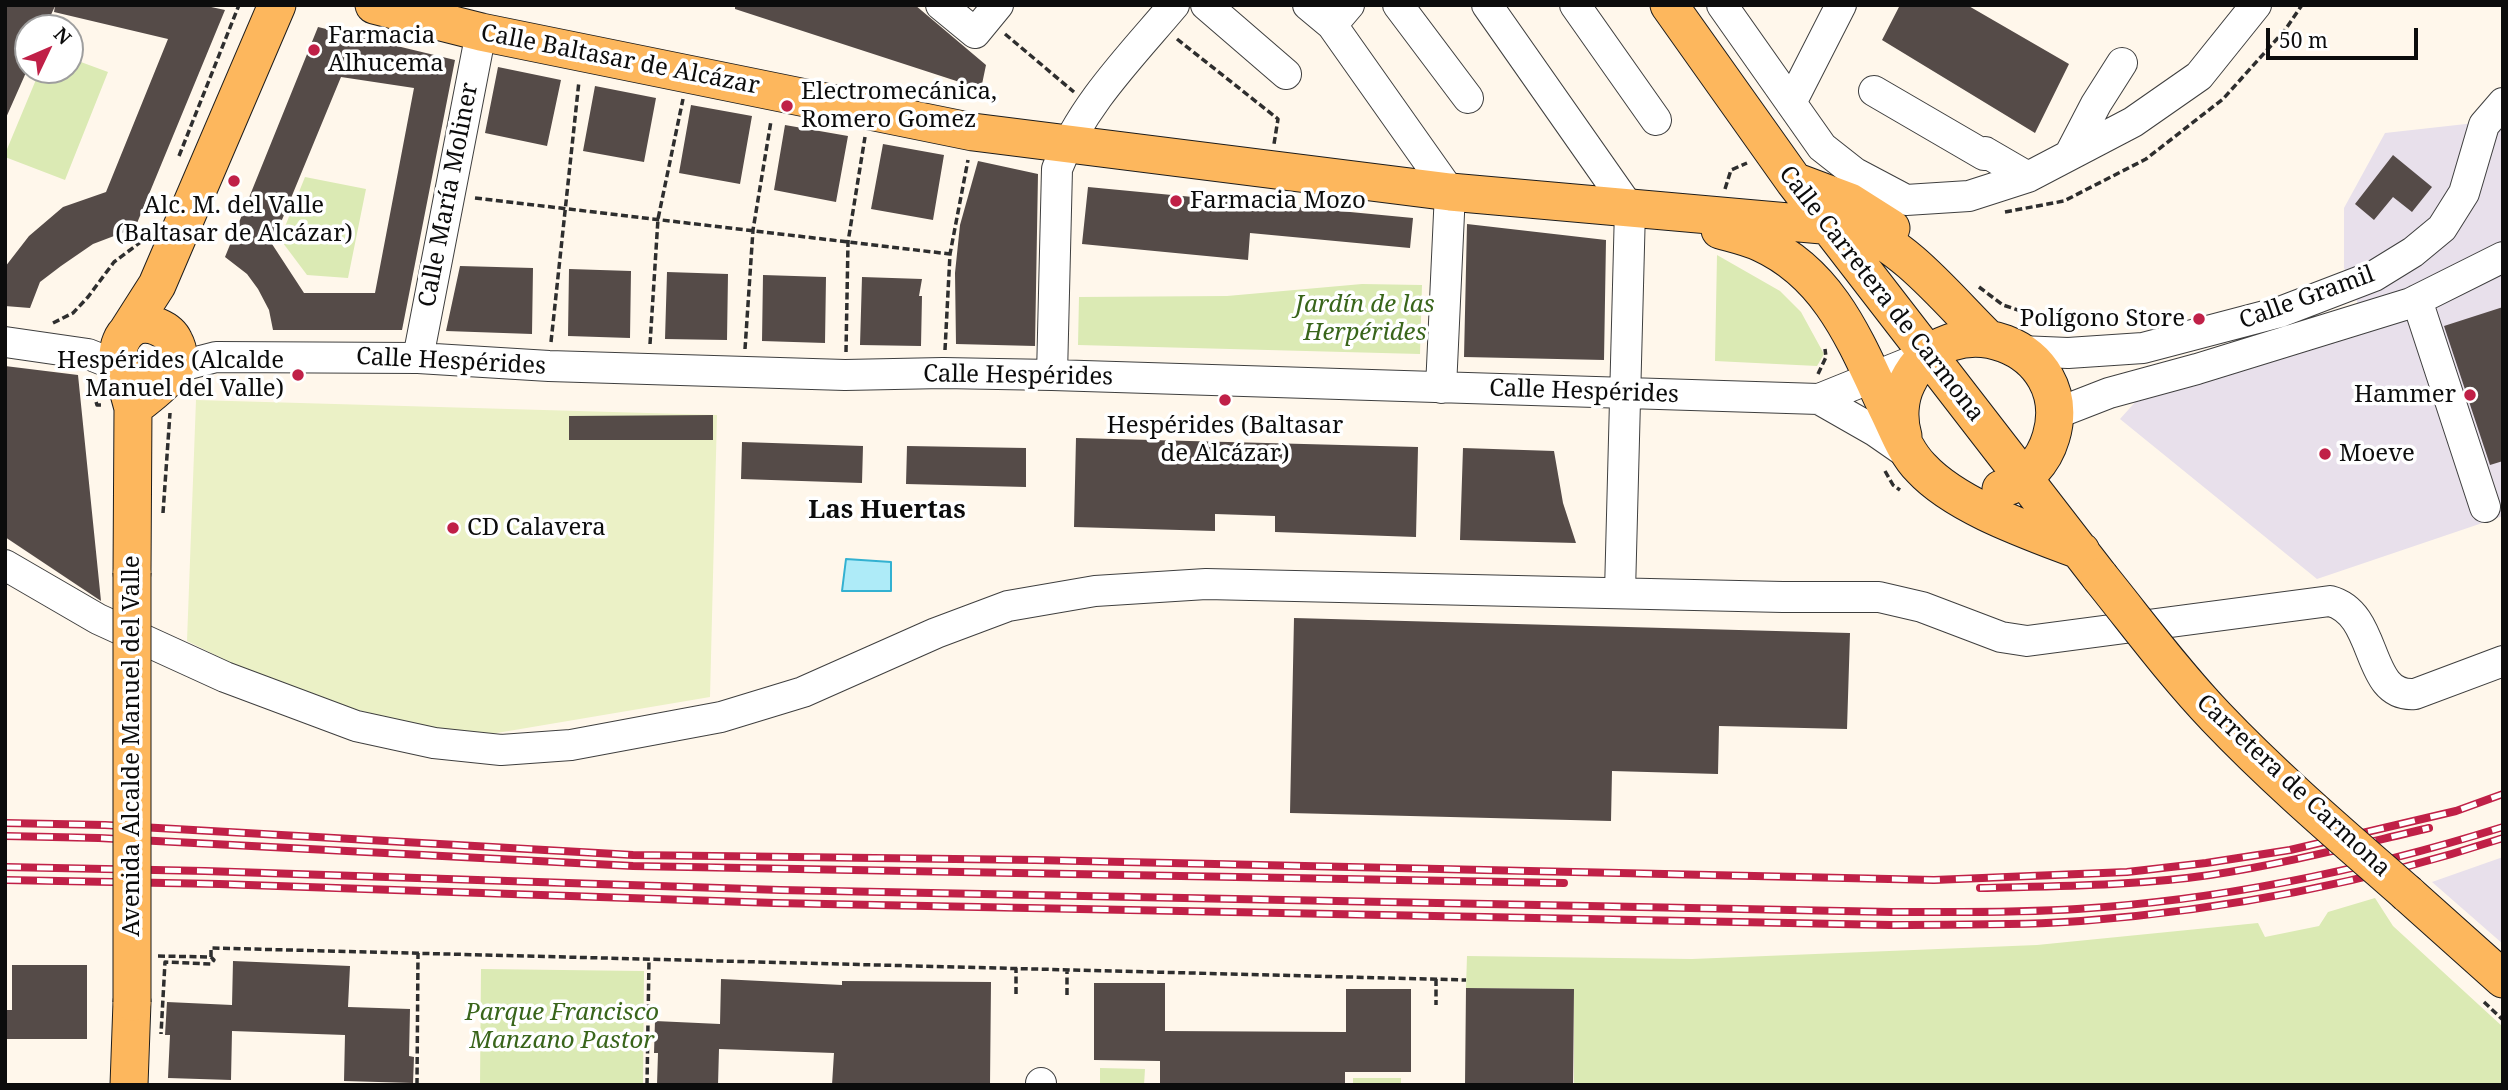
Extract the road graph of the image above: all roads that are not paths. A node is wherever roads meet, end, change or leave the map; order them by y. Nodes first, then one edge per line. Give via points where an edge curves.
1 (277, 5) edge
2 (374, 5) edge
3 (941, 5) edge
4 (1206, 5) edge
5 (1308, 5) edge
6 (1398, 5) edge
7 (1487, 5) edge
8 (1575, 5) edge
9 (1669, 5) edge
10 (1722, 5) edge
11 (1841, 5) edge
12 (2256, 5) edge
13 (993, 12) edge
14 (1166, 14) edge
15 (1341, 15) edge
16 (481, 32) junction
17 (2122, 63) dead end
18 (1286, 74) dead end
19 (1874, 91) dead end
20 (1468, 98) dead end
21 (1791, 103) junction
22 (2503, 103) edge
23 (1656, 120) dead end
24 (1066, 145) junction
25 (2070, 154) junction
26 (2028, 177) junction
27 (1794, 181) junction
28 (1450, 192) junction
29 (1646, 211) junction
30 (1899, 214) junction
31 (1828, 225) junction
32 (2503, 257) edge
33 (1932, 282) junction
34 (157, 285) junction
35 (2417, 300) junction
36 (169, 334) junction
37 (1836, 337) junction
38 (5, 342) edge
39 (2003, 345) junction
40 (216, 357) junction
41 (418, 358) junction
42 (130, 373) junction
43 (1052, 375) junction
44 (1900, 375) junction
45 (1819, 386) junction
46 (1441, 388) junction
47 (1624, 393) junction
48 (2055, 414) junction
49 (1911, 456) junction
50 (2035, 465) junction
51 (1942, 485) junction
52 (2485, 507) dead end
53 (2085, 556) junction
54 (5, 565) edge
55 (1620, 592) junction
56 (2503, 661) edge
57 (2503, 979) edge
58 (129, 1085) edge

1 - 34 main road
2 - 16 main road, Calle Baltasar de Alcázar
3 - 13 street via 975,33
4 - 18 street
5 - 15 street
6 - 20 street
7 - 29 street
8 - 23 street
9 - 27 main road, Calle Carretera de Carmona
10 - 21 street
11 - 21 street
12 - 25 street via 2199,76 2133,122
14 - 24 street via 1091,106
15 - 28 street
16 - 24 main road, Calle Baltasar de Alcázar via 973,132
16 - 41 street, Calle María Moliner
17 - 25 street
19 - 26 street
21 - 30 street via 1822,147
22 - 39 street, Calle Gramil via 2484,125 2464,193 2442,228 2374,276 2280,312 2143,348 2068,354
24 - 28 main road, Calle Baltasar de Alcázar
24 - 43 street via 1057,169
25 - 26 street
26 - 30 street
27 - 30 main road
27 - 31 main road, Calle Carretera de Carmona
28 - 29 main road, Calle Baltasar de Alcázar
28 - 46 street
29 - 31 main road
29 - 37 main road via 1760,242 1795,263 1829,297
29 - 47 street
30 - 33 main road
31 - 33 main road via 1856,228 1884,240
31 - 44 main road, Calle Carretera de Carmona via 1892,310
32 - 35 street, Calle Gramil
33 - 39 main road
34 - 36 main road
34 - 42 main road
35 - 48 street, Calle Gramil via 2109,393
35 - 52 street
36 - 40 street, Calle Hespérides
36 - 42 main road via 144,325
37 - 44 main road
37 - 45 street via 1853,369 1847,379
38 - 42 street
39 - 44 main road via 1954,341
39 - 48 main road via 2037,366 2051,390
40 - 41 street, Calle Hespérides
40 - 42 street, Calle Hespérides
41 - 43 street, Calle Hespérides via 845,375
42 - 58 main road, Avenida Alcalde Manuel del Valle, bridge
43 - 46 street, Calle Hespérides
44 - 45 street
44 - 49 main road via 1901,429
44 - 50 main road, Calle Carretera de Carmona
45 - 47 street, Calle Hespérides
45 - 49 street
46 - 47 street, Calle Hespérides
47 - 55 street
48 - 50 main road
49 - 51 main road
50 - 51 main road via 2001,489 1976,493
50 - 53 main road, Carretera de Carmona
51 - 53 main road via 1963,500
53 - 57 main road, Carretera de Carmona, bridge via 2216,717 2303,802
54 - 55 street via 98,619 225,677 356,726 434,743 501,750 571,745 721,717 803,692 1008,606 1095,592 1206,584
55 - 56 street via 1879,597 1922,607 2001,637 2027,641 2330,601 2353,613 2377,668 2390,686 2405,695

